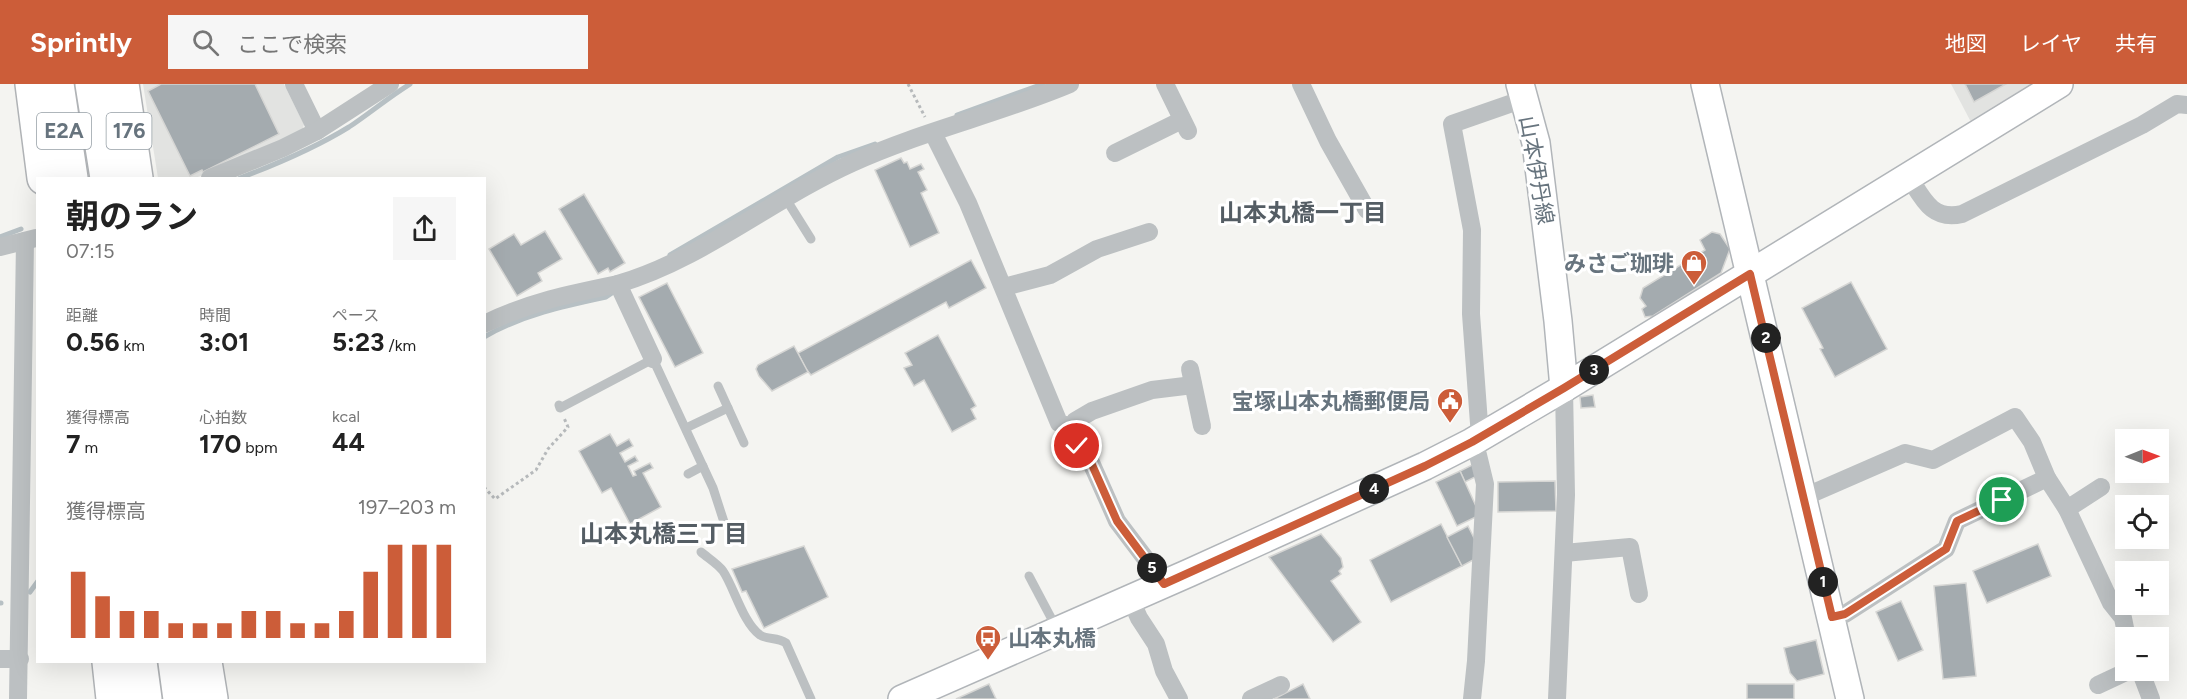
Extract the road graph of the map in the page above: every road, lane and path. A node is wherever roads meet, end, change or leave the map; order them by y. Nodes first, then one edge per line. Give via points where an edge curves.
1 (32, 84) edge
2 (57, 84) edge
3 (92, 84) edge
4 (122, 84) edge
5 (294, 84) edge
6 (390, 84) edge
7 (908, 84) edge
8 (1070, 84) edge
9 (1165, 84) edge
10 (1301, 84) edge
11 (1705, 84) edge
12 (2059, 84) edge
13 (1522, 92) edge
14 (2187, 105) edge
15 (317, 131) junction
16 (933, 133) junction
17 (1120, 146) dead end
18 (44, 177) edge
19 (71, 177) edge
20 (106, 177) edge
21 (136, 177) edge
22 (212, 177) edge
23 (1908, 177) junction
24 (786, 199) junction
25 (1367, 210) dead end
26 (1149, 232) dead end
27 (32, 239) edge
28 (811, 239) dead end
29 (0, 247) edge
30 (1750, 274) junction
31 (618, 284) junction
32 (1004, 287) junction
33 (486, 323) edge
34 (653, 359) junction
35 (718, 386) dead end
36 (1564, 388) junction
37 (559, 406) joint
38 (728, 408) junction
39 (1202, 426) dead end
40 (1072, 427) junction
41 (686, 428) junction
42 (1476, 440) junction
43 (744, 443) dead end
44 (703, 466) junction
45 (688, 474) dead end
46 (2047, 478) junction
47 (2101, 487) dead end
48 (486, 489) edge
49 (1804, 497) junction
50 (2067, 509) junction
51 (724, 522) dead end
52 (701, 552) dead end
53 (1564, 553) junction
54 (1029, 576) dead end
55 (1164, 584) junction
56 (1640, 594) dead end
57 (1130, 598) junction
58 (1832, 617) junction
59 (2125, 627) edge
60 (1057, 629) junction
61 (0, 659) edge
62 (20, 659) junction
63 (109, 663) edge
64 (140, 663) edge
65 (175, 663) edge
66 (205, 663) edge
67 (2115, 677) edge
68 (2144, 681) edge
69 (1281, 685) dead end
70 (2098, 685) dead end
71 (18, 699) edge
72 (113, 699) edge
73 (145, 699) edge
74 (180, 699) edge
75 (211, 699) edge
76 (811, 699) edge
77 (902, 699) edge
78 (1179, 699) edge
79 (1251, 699) edge
80 (1472, 699) edge
81 (1557, 699) edge
82 (1850, 699) edge
83 (2151, 699) edge

1 - 18 highway
2 - 19 highway, E2A
3 - 20 highway, E2A
4 - 21 highway, 176
5 - 15 street
6 - 15 street
7 - 16 path
8 - 16 street
9 - 17 street via 1185,125
10 - 25 street
11 - 30 street
12 - 23 street
13 - 36 street, 山本伊丹線 via 1536,143
13 - 42 street via 1452,124 1472,230
14 - 23 street via 2177,104 1962,214 1950,217 1935,212
15 - 22 street
16 - 24 street via 852,162
16 - 32 street
23 - 30 street
24 - 28 lane
24 - 31 street via 666,267
26 - 32 street via 1097,249 1050,275
27 - 29 street
27 - 62 street
30 - 36 street
30 - 49 street
31 - 33 street via 546,299
31 - 34 street
32 - 40 street via 1059,423
34 - 37 lane
34 - 41 lane
35 - 38 lane
36 - 42 street
36 - 53 street
37 - 48 path via 568,427 548,448 536,470 495,499
38 - 41 lane
38 - 43 lane
39 - 40 street via 1192,377 1092,411
40 - 55 street via 1077,446 1089,458 1117,521
41 - 44 lane
42 - 55 street
42 - 80 street via 1485,483
44 - 45 lane
44 - 51 lane
46 - 49 street via 2016,417 1933,460 1905,453
46 - 50 street
46 - 58 street via 1957,521 1946,549 1845,614
47 - 50 street
49 - 58 street
50 - 59 street
52 - 76 lane via 722,570 756,631 762,637 780,639 786,644
53 - 56 street via 1630,547
53 - 81 street
54 - 60 lane
55 - 57 street
57 - 60 street
57 - 78 street via 1156,644 1164,671
58 - 82 street
60 - 77 street
61 - 62 street
62 - 71 street
63 - 72 highway
64 - 73 highway
65 - 74 highway
66 - 75 highway
67 - 70 street
68 - 83 street
69 - 79 street

